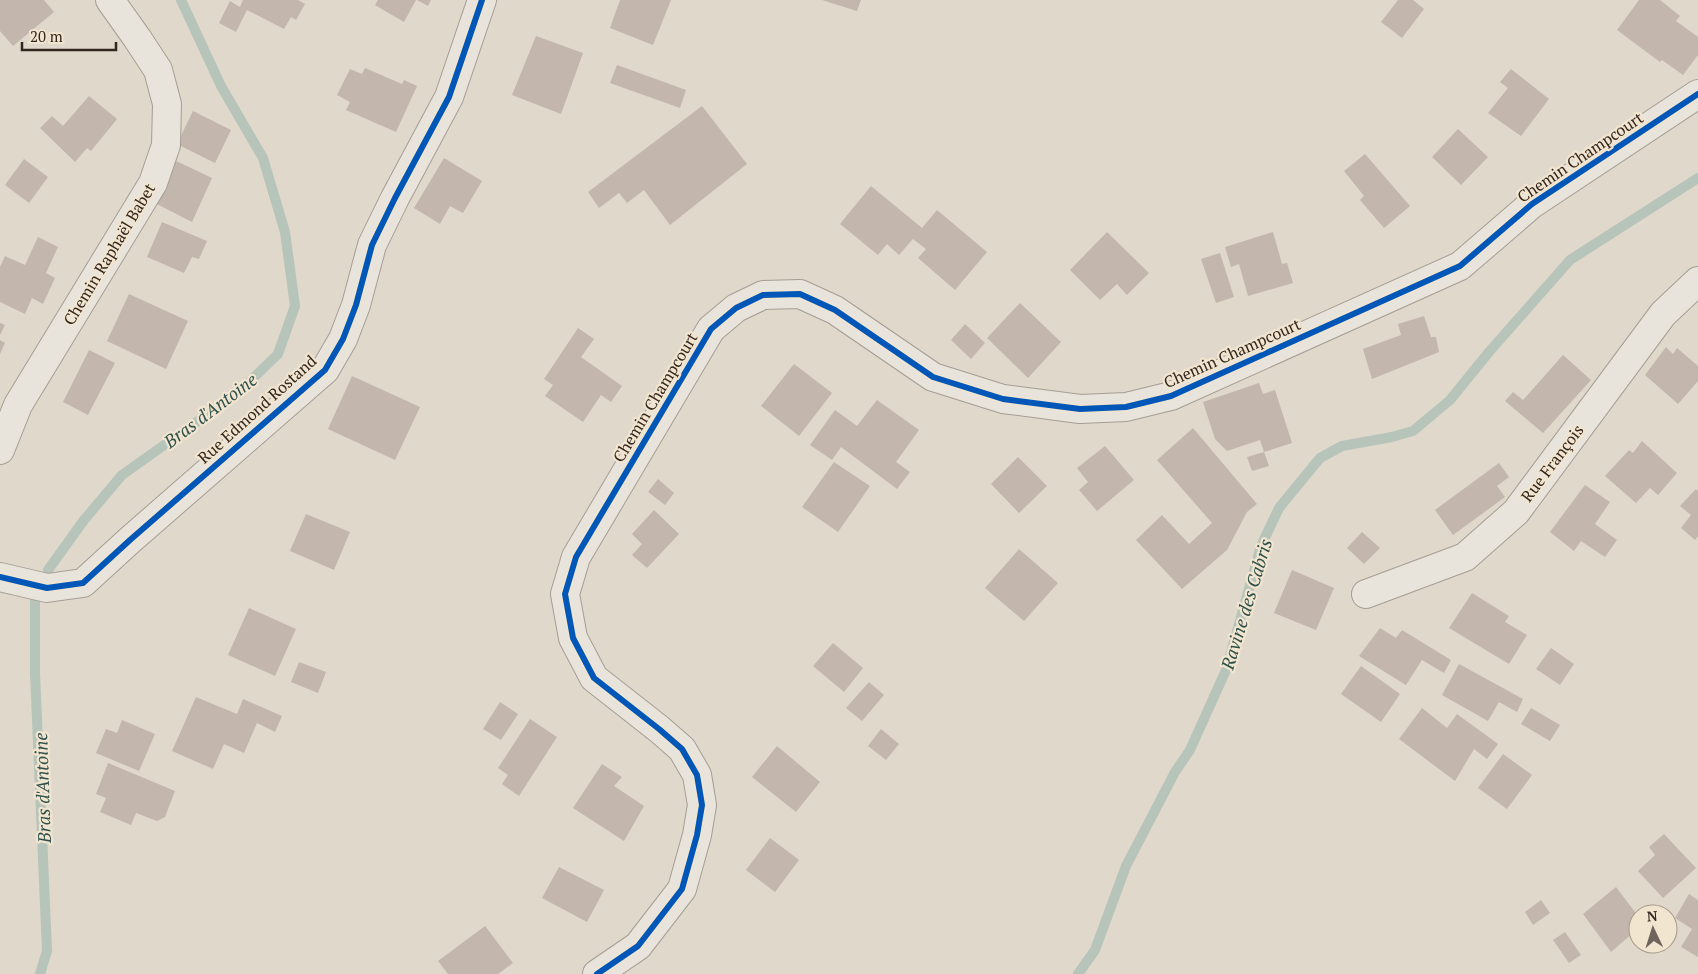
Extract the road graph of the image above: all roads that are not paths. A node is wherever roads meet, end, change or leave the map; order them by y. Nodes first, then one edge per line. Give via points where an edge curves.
1 (110, 0) edge
2 (482, 0) edge
3 (1698, 94) edge
4 (1698, 281) edge
5 (0, 450) edge
6 (0, 577) edge
7 (1366, 594) dead end
8 (597, 974) edge

1 - 5 street, Chemin Raphaël Babet via 158,70 167,104 166,145 153,183 18,404
2 - 6 street, Rue Edmond Rostand via 449,97 372,246 356,305 343,339 325,370 83,583 47,588
3 - 8 street, Chemin Champcourt via 1532,204 1460,266 1171,396 1126,407 1080,409 1003,399 933,378 835,310 800,294 764,295 736,308 711,330 576,557 565,594 573,638 594,678 682,749 697,775 702,805 682,889 638,946
4 - 7 street, Rue François via 1663,314 1516,512 1465,557

